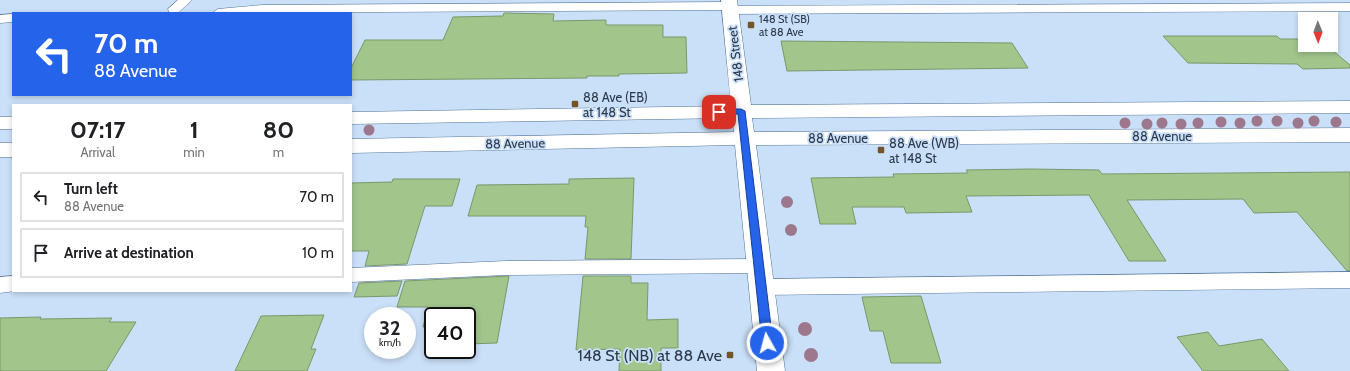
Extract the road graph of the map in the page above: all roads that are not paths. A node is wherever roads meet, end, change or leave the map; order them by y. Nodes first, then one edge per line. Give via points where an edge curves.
1 (186, 0) edge
2 (729, 5) edge
3 (1350, 7) edge
4 (174, 9) dead end
5 (229, 12) edge
6 (12, 18) edge
7 (0, 19) edge
8 (1350, 108) edge
9 (741, 111) junction
10 (352, 118) edge
11 (0, 123) edge
12 (12, 123) edge
13 (1350, 134) edge
14 (745, 139) junction
15 (352, 146) edge
16 (0, 150) edge
17 (12, 150) edge
18 (352, 276) edge
19 (759, 277) junction
20 (1350, 280) edge
21 (0, 284) edge
22 (12, 284) edge
23 (771, 371) edge

1 - 4 lane
2 - 3 lane
2 - 5 lane via 262,9
2 - 9 main road, 148 Street
6 - 7 lane
8 - 9 main road
9 - 10 main road
9 - 14 main road, 148 Street
11 - 12 main road
13 - 14 main road, 88 Avenue
14 - 15 main road, 88 Avenue
14 - 19 main road, 148 Street
16 - 17 main road
18 - 19 lane via 506,268
19 - 20 lane
19 - 23 main road, 148 Street
21 - 22 lane

